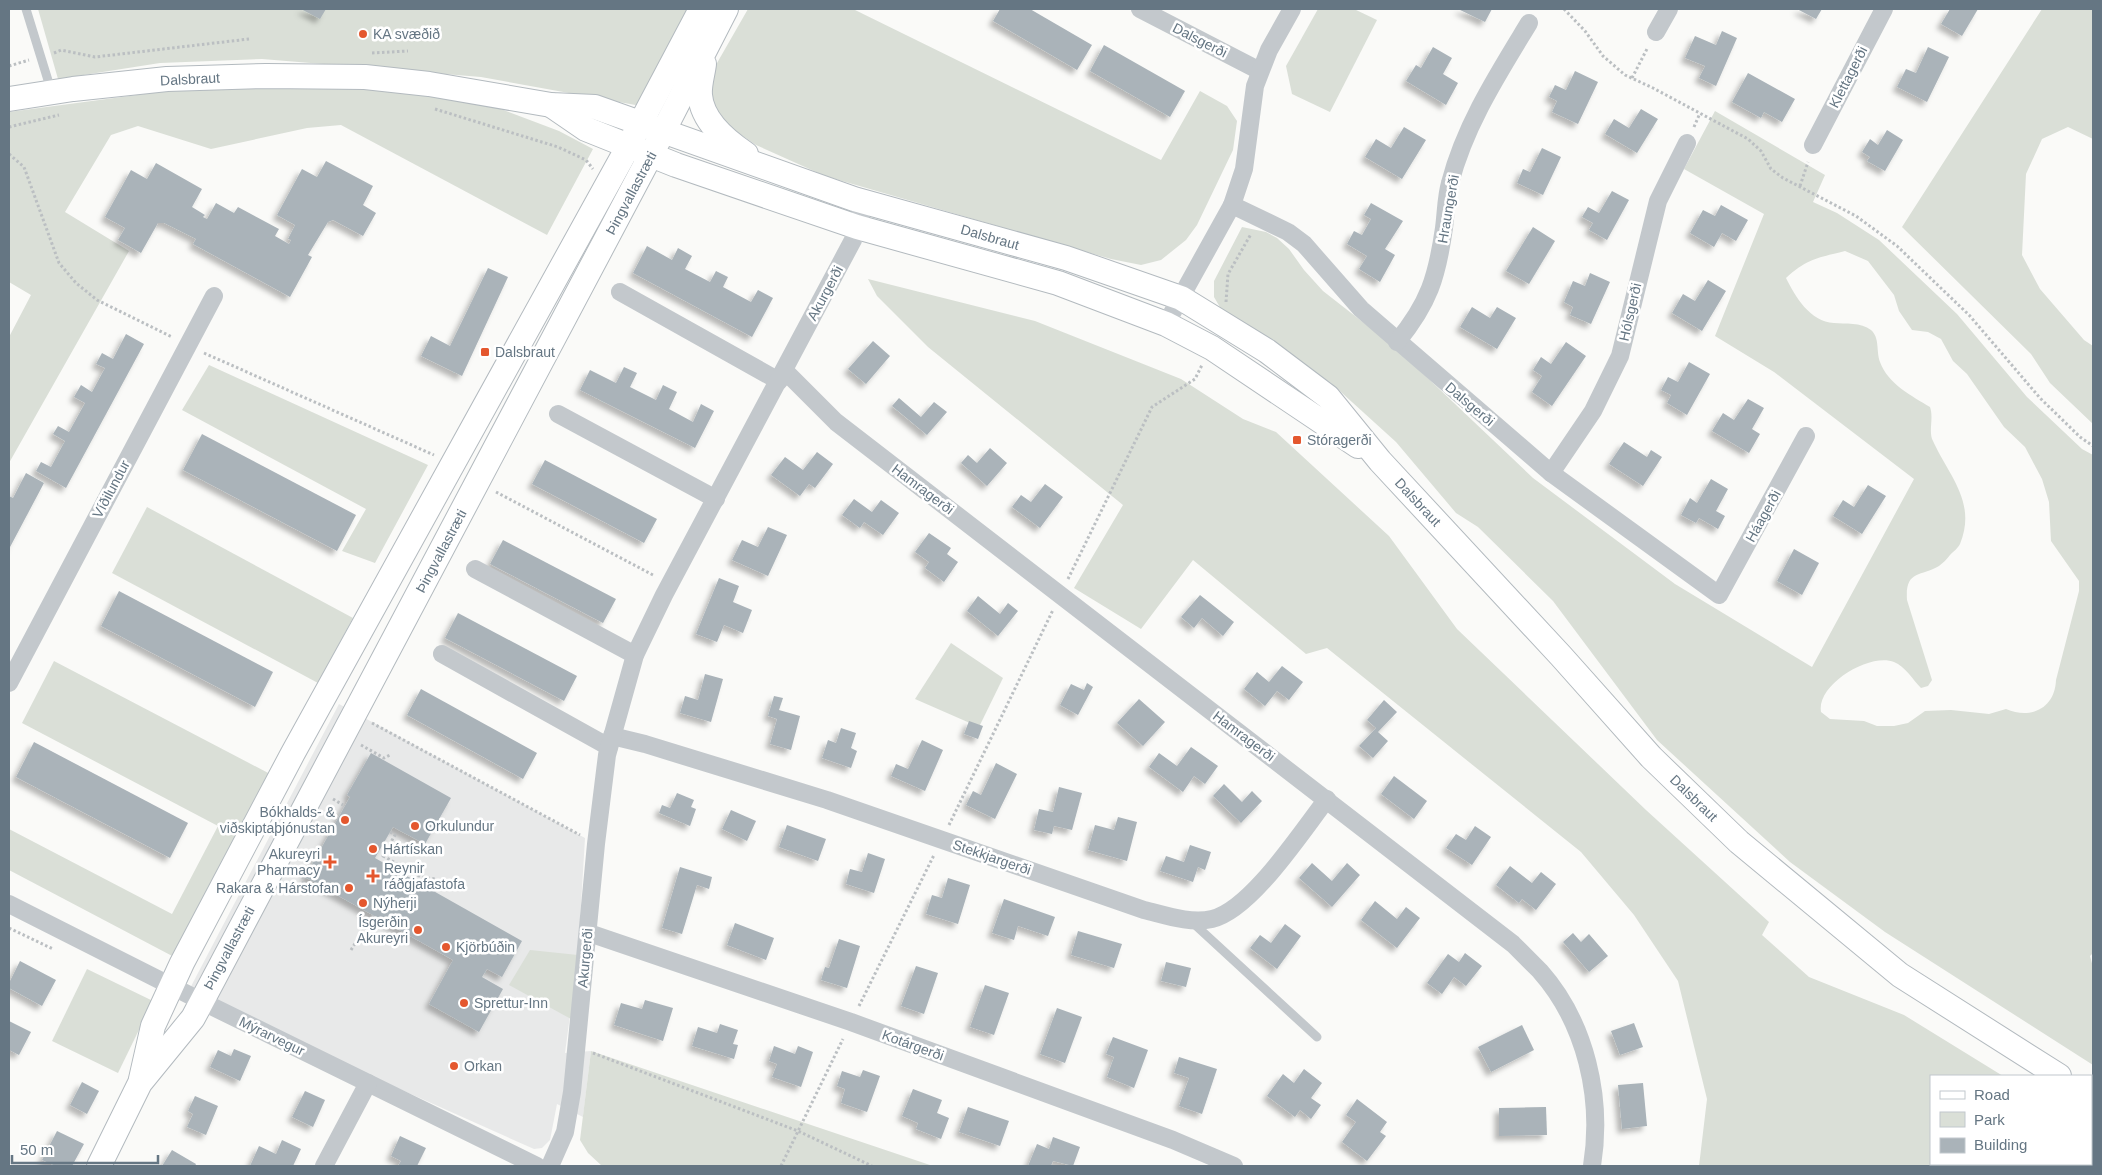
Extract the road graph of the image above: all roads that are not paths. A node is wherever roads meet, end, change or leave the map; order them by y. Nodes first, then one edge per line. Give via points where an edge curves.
1 (26, 9) edge
2 (701, 9) edge
3 (726, 9) edge
4 (1140, 9) edge
5 (1292, 9) edge
6 (1669, 9) edge
7 (1884, 9) edge
8 (1529, 23) dead end
9 (1656, 32) road end
10 (706, 46) junction
11 (1260, 71) junction
12 (52, 93) junction
13 (9, 100) edge
14 (551, 105) junction
15 (641, 122) junction
16 (664, 130) junction
17 (1687, 143) dead end
18 (1813, 145) road end
19 (628, 147) junction
20 (651, 156) junction
21 (772, 171) junction
22 (864, 202) junction
23 (1232, 205) junction
24 (857, 227) junction
25 (620, 292) dead end
26 (214, 296) dead end
27 (1181, 298) junction
28 (1166, 324) junction
29 (1397, 342) junction
30 (782, 376) junction
31 (558, 414) dead end
32 (1806, 436) dead end
33 (1380, 461) junction
34 (1551, 473) junction
35 (716, 498) junction
36 (475, 569) dead end
37 (1719, 595) joint
38 (442, 654) dead end
39 (635, 656) junction
40 (9, 683) edge
41 (611, 741) junction
42 (1327, 799) junction
43 (9, 904) edge
44 (1190, 920) junction
45 (589, 933) junction
46 (171, 986) junction
47 (201, 1001) junction
48 (1317, 1036) dead end
49 (2057, 1075) edge
50 (140, 1083) junction
51 (368, 1083) junction
52 (99, 1166) edge
53 (324, 1166) edge
54 (537, 1166) edge
55 (550, 1166) edge
56 (1234, 1166) edge
57 (1592, 1166) edge

1 - 12 lane
2 - 15 street, Þingvallastræti
3 - 10 street, Þingvallastræti
4 - 11 street, Dalsgerði
5 - 11 street
6 - 9 street
7 - 18 street, Klettagerði
8 - 29 street, Hraungerði via 1491,84 1465,139 1450,184 1434,281 1423,306
10 - 16 street, Þingvallastræti
10 - 21 street via 700,94 704,112 713,127 734,146
11 - 23 street via 1252,104 1244,169
12 - 13 street, Dalsbraut
12 - 14 street, Dalsbraut via 167,79 365,77 429,84
14 - 15 street, Dalsbraut via 595,106
14 - 19 street, Dalsbraut via 586,129
15 - 16 street, Dalsbraut
15 - 19 street, Þingvallastræti
16 - 20 street, Þingvallastræti
16 - 21 street, Dalsbraut
17 - 34 street, Hólsgerði via 1658,201 1620,356 1593,411
19 - 20 street, Dalsbraut
19 - 46 street, Þingvallastræti via 293,753
20 - 24 street, Dalsbraut
20 - 47 street, Þingvallastræti
21 - 22 street, Dalsbraut
22 - 24 street, Akurgerði
22 - 27 street, Dalsbraut via 1066,258
23 - 27 street
23 - 29 street, Dalsgerði via 1288,232 1304,244 1361,309
24 - 28 street, Dalsbraut via 1058,283
24 - 30 street, Akurgerði
25 - 30 street
26 - 40 street, Víðilundur
27 - 28 street
27 - 33 street, Dalsbraut via 1267,351 1328,397
28 - 33 street, Dalsbraut via 1212,348
29 - 34 street, Dalsgerði
30 - 35 street, Akurgerði
30 - 42 street, Hamragerði via 836,422
31 - 35 street
32 - 37 street, Háagerði
33 - 49 street, Dalsbraut via 1651,757 1739,842 1900,976
34 - 37 street, Dalsgerði
35 - 39 street, Akurgerði via 669,584
36 - 39 street
38 - 41 street
39 - 41 street, Akurgerði
41 - 44 street, Stekkjargerði via 645,744 826,800 1144,910
41 - 45 street, Akurgerði via 596,844
42 - 44 street, Stekkjargerði via 1257,888 1236,906 1212,919
42 - 57 street, Hamragerði via 1513,944 1541,972 1574,1022 1586,1056 1596,1116
43 - 46 street, Mýrarvegur
44 - 48 lane
45 - 55 street, Akurgerði via 572,1092 565,1132
45 - 56 street, Kotárgerði via 851,1022 1173,1140
46 - 47 street, Mýrarvegur
46 - 50 street, Þingvallastræti via 152,1026
47 - 50 street, Þingvallastræti via 193,1018
47 - 51 street, Mýrarvegur
50 - 52 street, Þingvallastræti
51 - 53 street
51 - 54 street, Mýrarvegur

